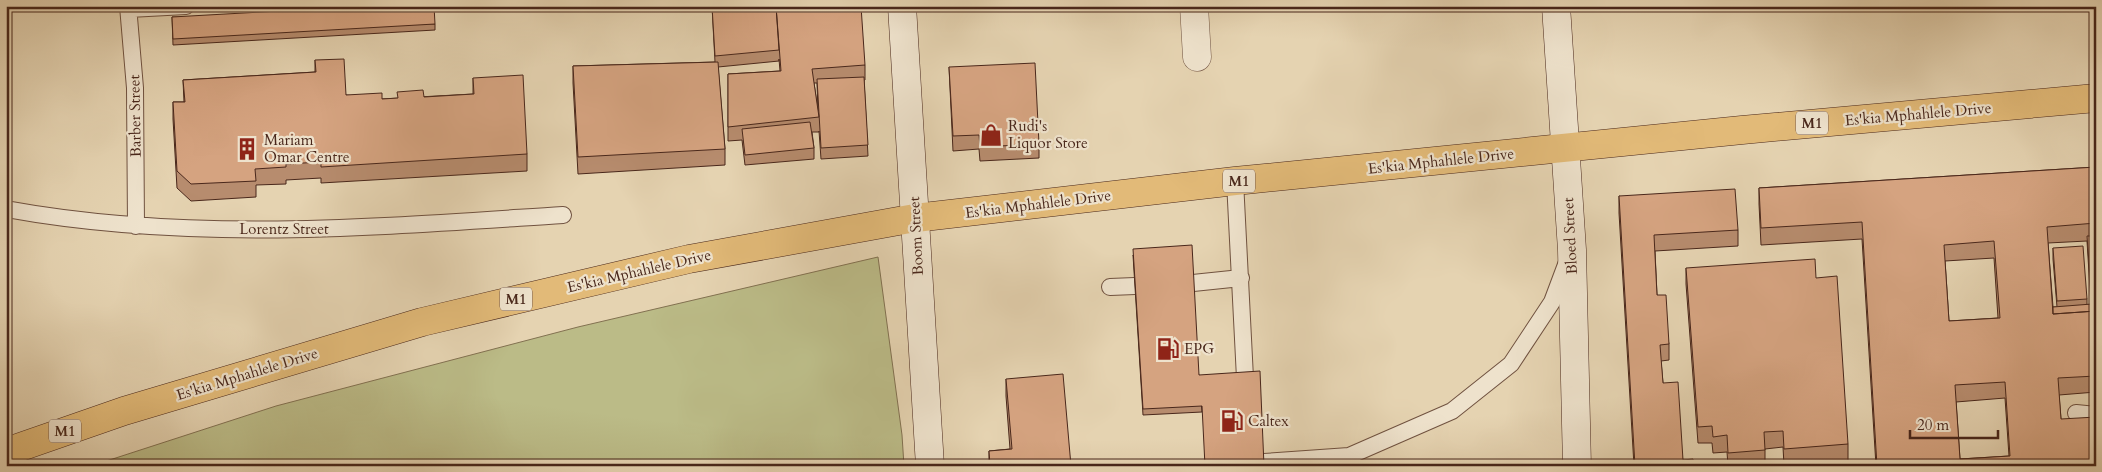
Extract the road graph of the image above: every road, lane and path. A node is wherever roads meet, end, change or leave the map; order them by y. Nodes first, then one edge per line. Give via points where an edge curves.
1 (186, 6) edge
2 (902, 6) edge
3 (1194, 6) edge
4 (1556, 6) edge
5 (128, 8) edge
6 (1197, 57) dead end
7 (2096, 83) edge
8 (2096, 98) edge
9 (2059, 101) junction
10 (1564, 149) junction
11 (1235, 182) junction
12 (6, 208) edge
13 (563, 215) dead end
14 (915, 218) junction
15 (136, 226) junction
16 (1572, 250) junction
17 (1240, 278) junction
18 (1193, 283) edge
19 (1135, 286) edge
20 (1110, 287) dead end
21 (1245, 378) edge
22 (2076, 413) dead end
23 (2096, 415) edge
24 (6, 452) edge
25 (1351, 461) edge
26 (1264, 462) edge
27 (930, 466) edge
28 (1577, 466) edge

1 - 5 lane
2 - 14 main road, Boom Street
3 - 6 main road
4 - 10 main road, Bloed Street
5 - 15 lane, Barber Street via 136,88
7 - 9 main road
8 - 9 main road, Es'kia Mphahlele Drive / M1
9 - 10 main road, Es'kia Mphahlele Drive / M1
10 - 11 main road, Es'kia Mphahlele Drive / M1
10 - 16 main road, Bloed Street
11 - 14 main road, Es'kia Mphahlele Drive / M1
11 - 17 lane
12 - 15 lane, Lorentz Street
13 - 15 lane, Lorentz Street via 344,229 206,230
14 - 24 main road, Es'kia Mphahlele Drive / M1 via 689,258 422,322 124,411
14 - 27 main road, Boom Street
16 - 25 lane via 1552,302 1511,364 1452,411
16 - 28 main road, Bloed Street
17 - 18 lane
17 - 21 lane
19 - 20 lane
22 - 23 lane
25 - 26 lane

